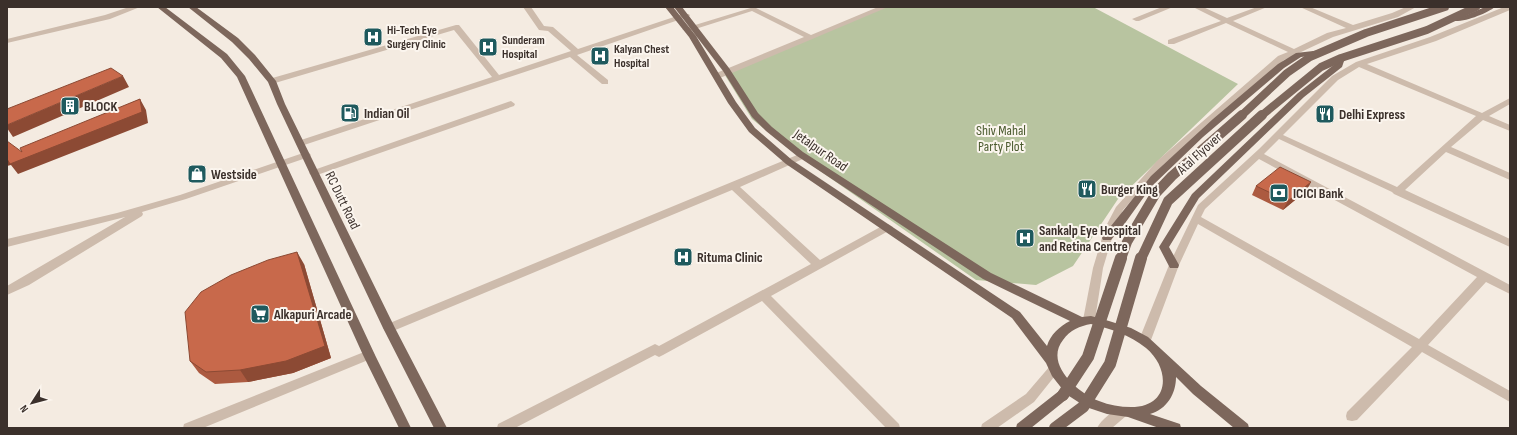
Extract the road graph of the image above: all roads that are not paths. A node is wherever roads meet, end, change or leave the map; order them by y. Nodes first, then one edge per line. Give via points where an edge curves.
1 (136, 7) edge
2 (161, 7) edge
3 (192, 7) edge
4 (527, 7) edge
5 (669, 7) edge
6 (678, 7) edge
7 (884, 7) edge
8 (1169, 7) edge
9 (1197, 7) edge
10 (1263, 7) edge
11 (1304, 7) edge
12 (1412, 7) edge
13 (1445, 7) edge
14 (1476, 7) edge
15 (1491, 7) edge
16 (1509, 8) edge
17 (126, 10) junction
18 (1428, 10) edge
19 (682, 17) junction
20 (1136, 19) dead end
21 (1451, 19) junction
22 (1228, 21) junction
23 (690, 27) junction
24 (1353, 28) junction
25 (7, 34) edge
26 (810, 37) junction
27 (7, 41) edge
28 (1172, 42) dead end
29 (1294, 52) junction
30 (1322, 52) junction
31 (574, 53) junction
32 (1341, 58) junction
33 (1360, 64) junction
34 (728, 72) junction
35 (717, 76) junction
36 (498, 79) junction
37 (272, 81) junction
38 (605, 82) dead end
39 (1510, 101) edge
40 (511, 104) dead end
41 (1483, 116) junction
42 (1510, 128) edge
43 (1277, 135) junction
44 (301, 143) junction
45 (1445, 148) junction
46 (1258, 154) junction
47 (306, 155) junction
48 (802, 156) junction
49 (789, 162) junction
50 (281, 164) junction
51 (314, 173) junction
52 (1510, 178) edge
53 (733, 186) junction
54 (1397, 192) junction
55 (150, 207) junction
56 (1195, 218) junction
57 (888, 227) junction
58 (1107, 238) junction
59 (7, 243) edge
60 (1510, 243) edge
61 (819, 265) junction
62 (1174, 265) junction
63 (1484, 277) junction
64 (1510, 290) edge
65 (7, 291) edge
66 (762, 295) junction
67 (1084, 321) junction
68 (390, 328) junction
69 (1145, 340) junction
70 (1421, 345) junction
71 (1158, 353) junction
72 (369, 355) junction
73 (1053, 365) junction
74 (1510, 397) edge
75 (1126, 412) junction
76 (1352, 416) dead end
77 (189, 428) edge
78 (405, 428) edge
79 (441, 428) edge
80 (503, 428) edge
81 (894, 428) edge
82 (987, 428) edge
83 (1022, 428) edge
84 (1055, 428) edge
85 (1103, 428) edge
86 (1175, 428) edge
87 (1243, 428) edge

1 - 17 street
2 - 50 main road via 224,56 241,76
3 - 37 main road, RC Dutt Road via 248,53
4 - 31 street via 542,28 550,29
5 - 19 main road, Jetalpur Road
6 - 19 main road, Jetalpur Road
7 - 26 street
8 - 20 street
9 - 22 street
10 - 22 street
11 - 24 street
12 - 24 street
13 - 18 main road, Atal Flyover, bridge
14 - 21 main road, Atal Flyover, bridge
15 - 21 main road via 1462,19
16 - 33 street
17 - 25 street via 106,11
17 - 27 street
18 - 30 main road, Atal Flyover, bridge
19 - 23 main road, Jetalpur Road
19 - 31 street
21 - 32 main road, Atal Flyover, bridge via 1392,43
22 - 28 street
22 - 29 street
23 - 26 street via 753,9
23 - 34 main road, Jetalpur Road
23 - 35 main road, Jetalpur Road
24 - 29 street via 1330,35
26 - 34 street
29 - 58 street via 1271,67 1160,162 1120,209
30 - 58 main road, bridge via 1299,54 1281,66 1220,118 1152,179 1130,207 1121,224
30 - 83 main road, Atal Flyover, bridge via 1287,73 1156,193 1127,242 1088,357 1063,395
31 - 36 street
31 - 38 street
32 - 62 main road via 1339,65 1301,95 1195,196 1164,247
32 - 84 main road, Atal Flyover, bridge via 1321,67 1305,79 1168,201 1142,256 1110,364 1083,407
33 - 41 street
33 - 43 street via 1335,78
34 - 35 street
34 - 48 main road, Jetalpur Road via 761,121
35 - 49 main road, Jetalpur Road via 744,121
36 - 37 street via 456,27
36 - 44 street
37 - 44 main road, RC Dutt Road
39 - 41 street
40 - 51 street
41 - 42 street
41 - 45 street
43 - 46 street
43 - 54 street
44 - 47 main road, RC Dutt Road
45 - 52 street
45 - 54 street
46 - 56 street via 1201,207
46 - 63 street
47 - 50 street
47 - 51 main road, RC Dutt Road
48 - 49 street
48 - 67 main road, Jetalpur Road via 987,276
49 - 53 street
49 - 57 main road, Jetalpur Road
50 - 55 street
50 - 72 main road
51 - 68 main road, RC Dutt Road
53 - 61 street
53 - 68 street
54 - 60 street
55 - 59 street
55 - 65 street
56 - 62 street
56 - 70 street
57 - 61 street
57 - 73 main road, Jetalpur Road via 1016,315
58 - 67 street
61 - 66 street
62 - 69 street
63 - 64 street
63 - 70 street
66 - 80 street
66 - 81 street
67 - 69 main road via 1110,324
67 - 73 main road via 1064,330 1056,338 1051,349
68 - 79 main road, RC Dutt Road
69 - 71 main road
70 - 74 street
70 - 76 street
71 - 75 main road via 1169,373 1168,393 1160,404 1147,410
71 - 87 main road
72 - 77 street
72 - 78 main road
73 - 75 main road via 1071,390 1089,402 1109,410
73 - 82 street via 1030,398
75 - 85 street
75 - 86 main road

